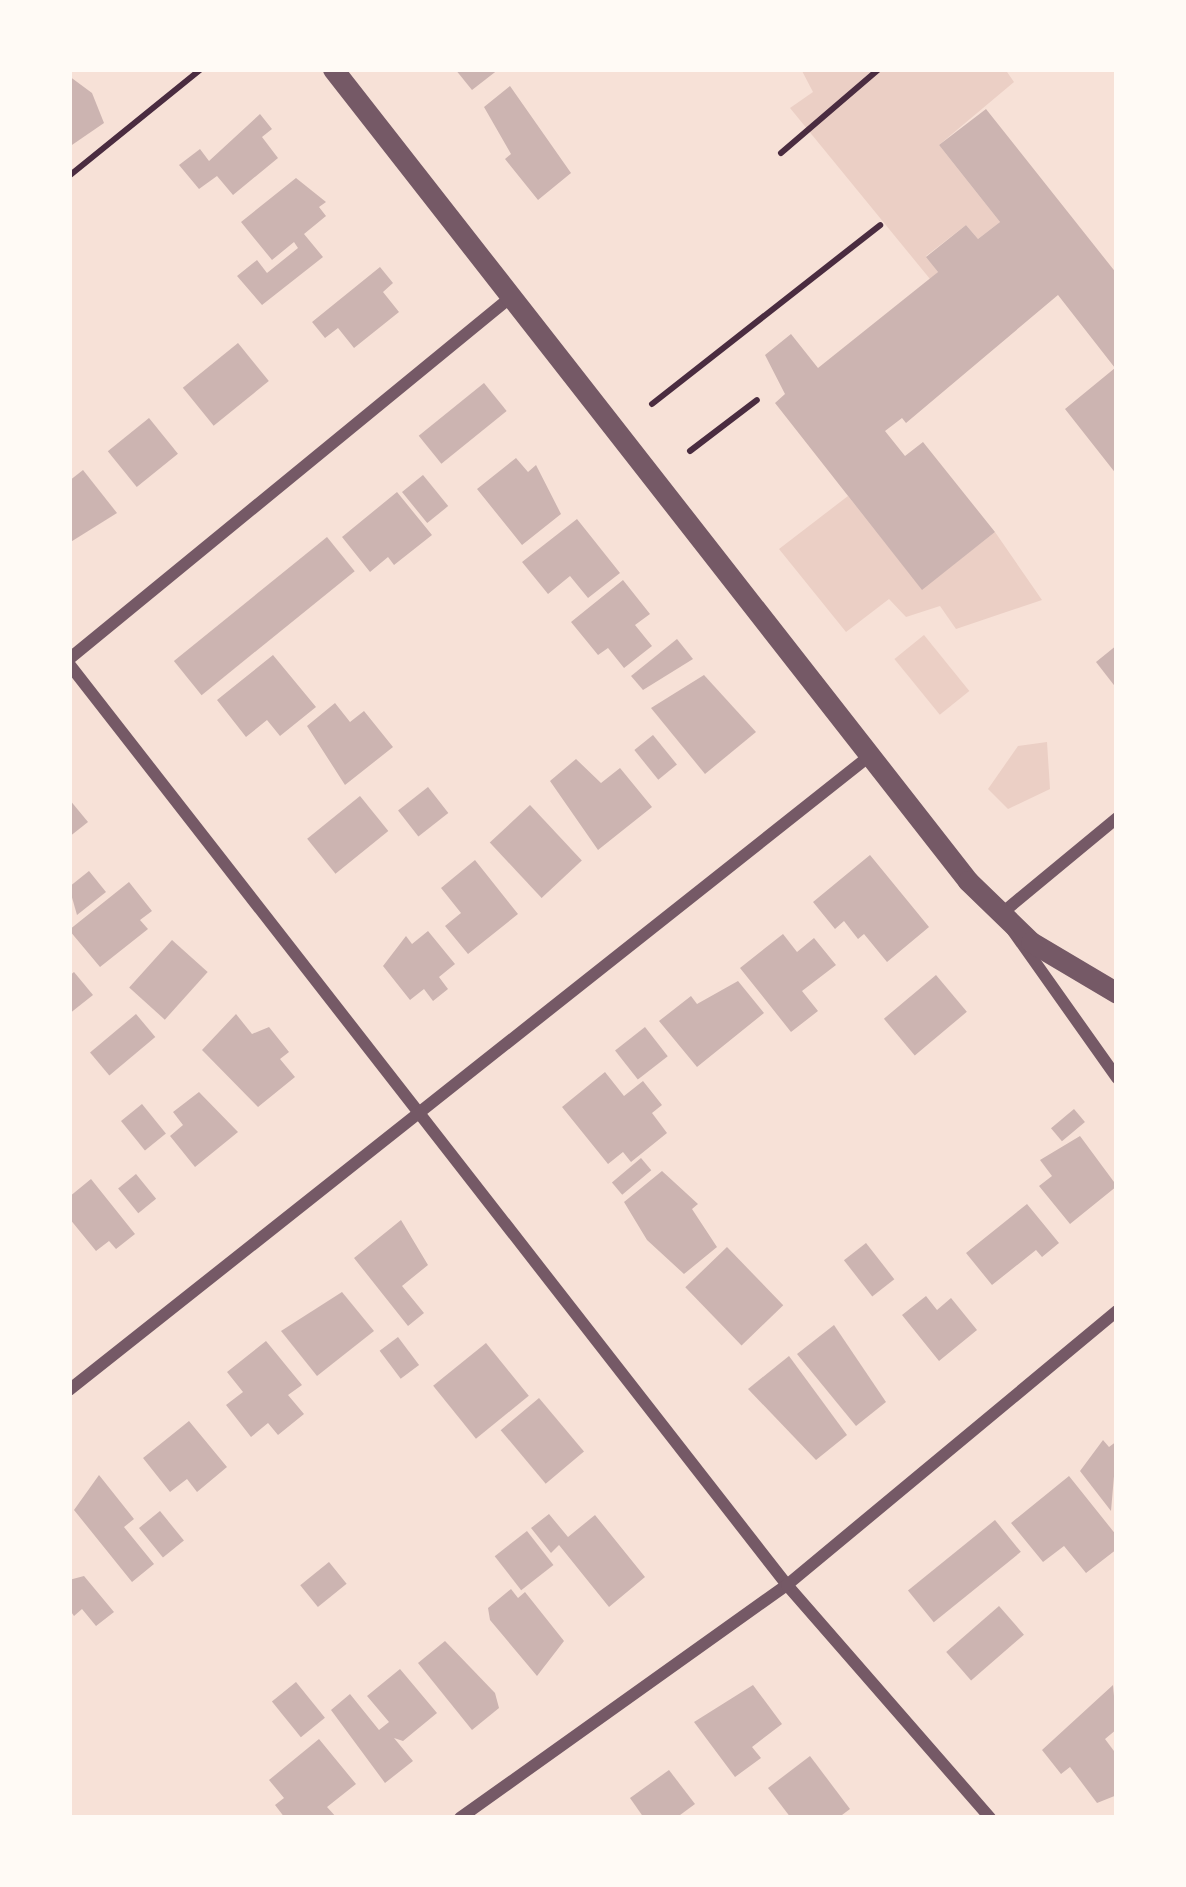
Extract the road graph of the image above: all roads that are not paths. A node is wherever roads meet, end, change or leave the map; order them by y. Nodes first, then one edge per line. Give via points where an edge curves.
1 (333, 69) edge
2 (512, 297) junction
3 (69, 661) edge
4 (874, 753) junction
5 (1117, 818) edge
6 (1000, 914) junction
7 (1117, 993) edge
8 (1117, 1078) edge
9 (420, 1113) junction
10 (1117, 1311) edge
11 (69, 1390) edge
12 (787, 1585) junction
13 (460, 1818) edge
14 (990, 1818) edge

1 - 2 street
2 - 3 street
2 - 4 street
3 - 9 street
4 - 6 street
4 - 9 street
5 - 6 street
6 - 7 street
6 - 8 street
9 - 11 street
9 - 12 street
10 - 12 street
12 - 13 street
12 - 14 street

